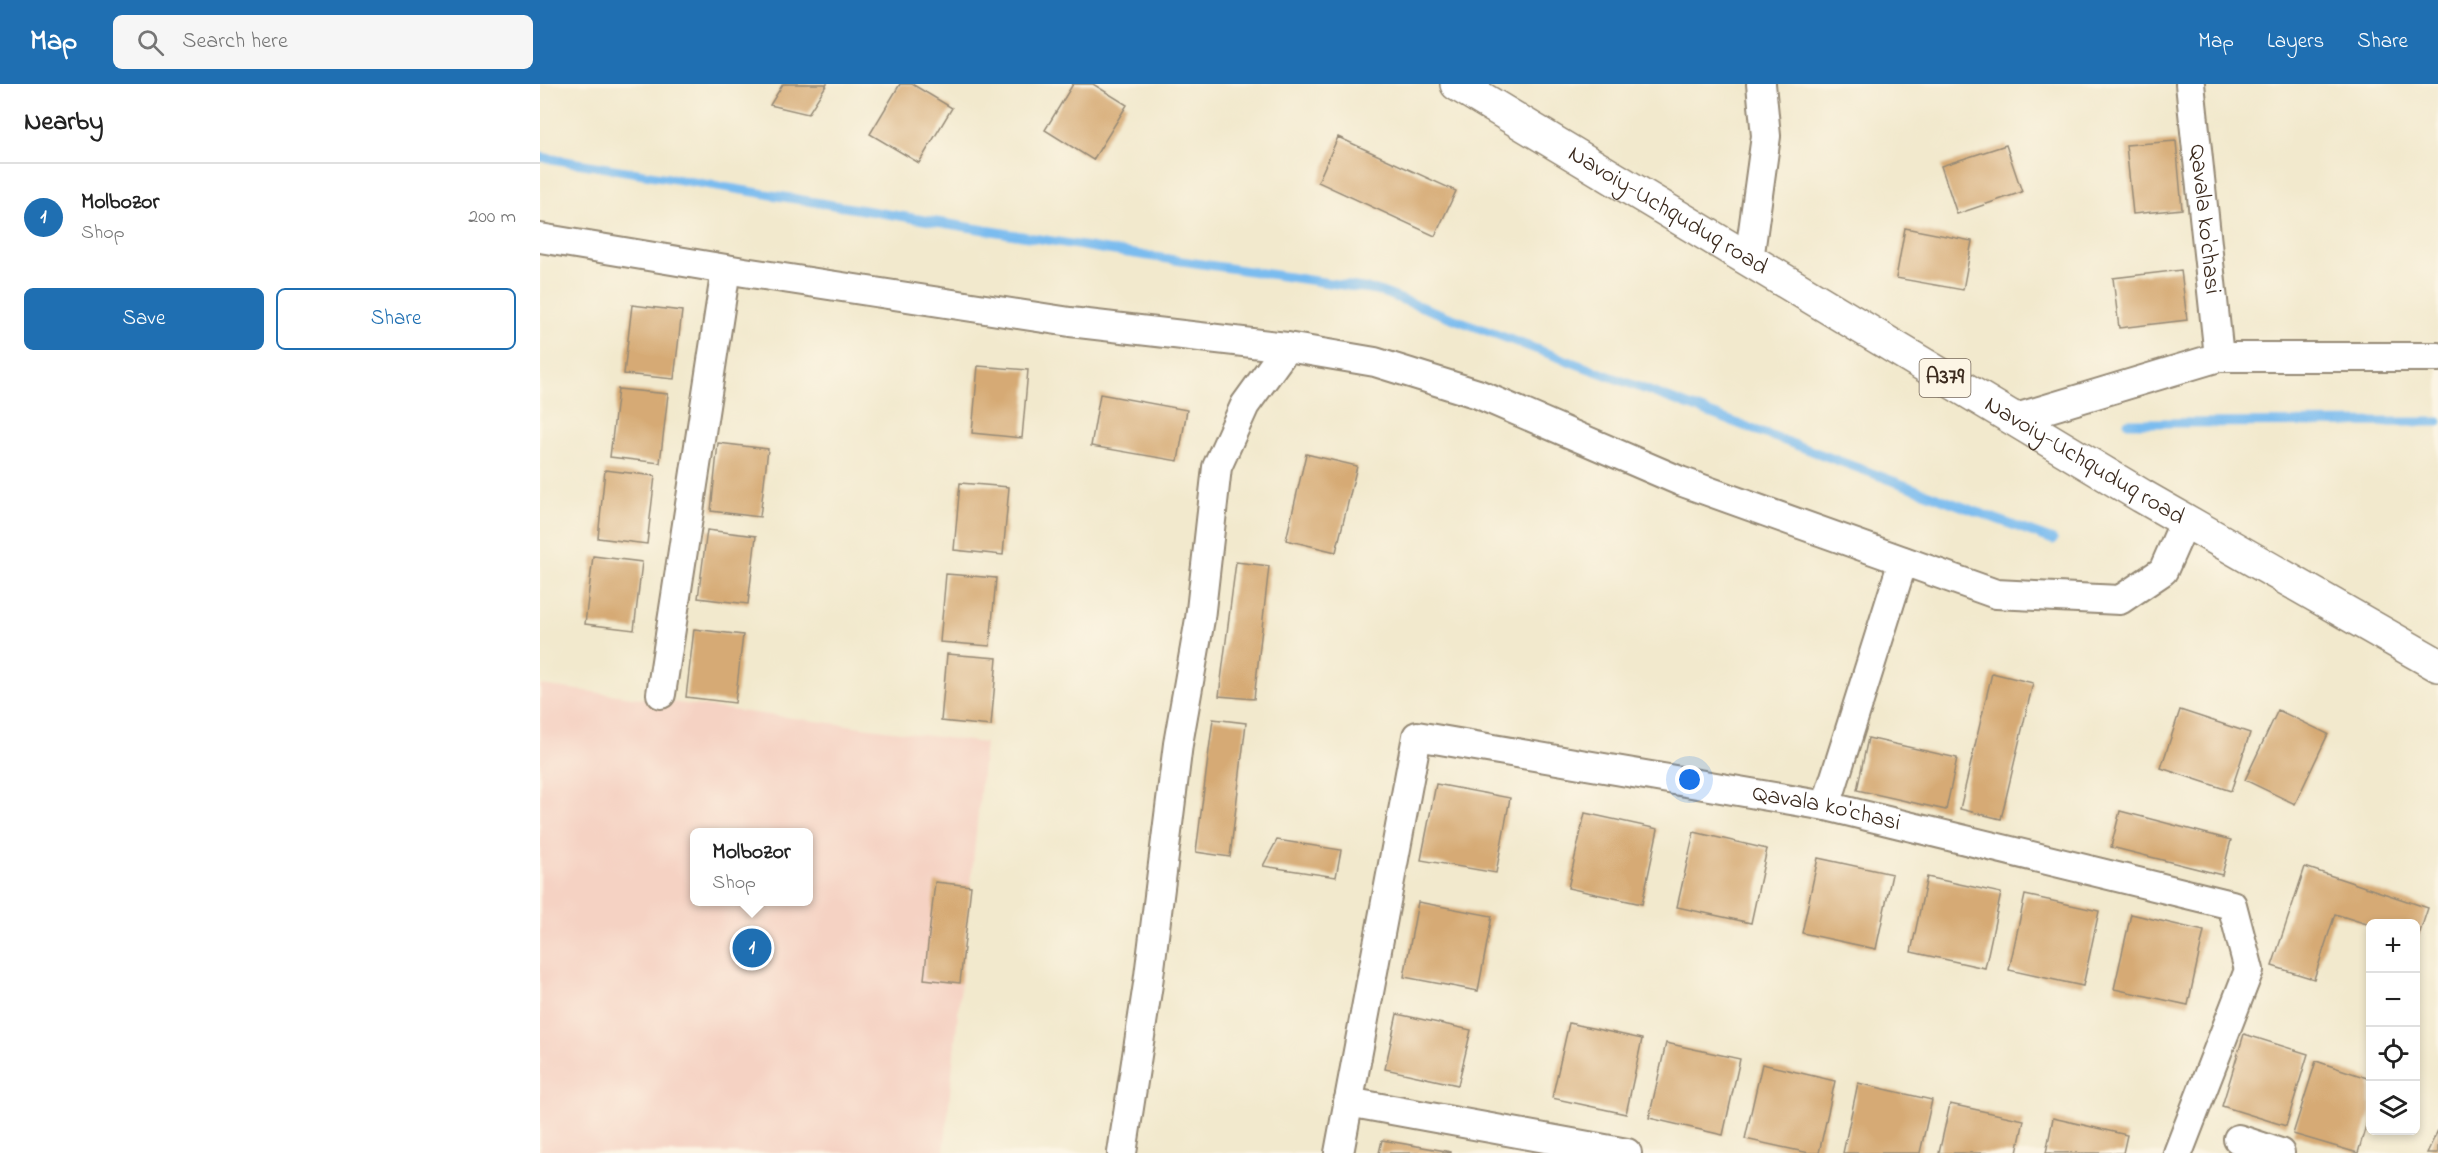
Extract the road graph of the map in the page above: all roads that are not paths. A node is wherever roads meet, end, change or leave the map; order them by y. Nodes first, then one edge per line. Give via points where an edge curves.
1 (1457, 84) edge
2 (1761, 84) edge
3 (2190, 84) edge
4 (540, 238) edge
5 (1749, 260) junction
6 (726, 269) junction
7 (1287, 346) junction
8 (2219, 357) junction
9 (2438, 357) edge
10 (2013, 418) junction
11 (2185, 521) junction
12 (1903, 561) junction
13 (2438, 665) edge
14 (661, 694) dead end
15 (1826, 806) junction
16 (1348, 1102) junction
17 (2238, 1139) dead end
18 (1122, 1153) edge
19 (1339, 1153) edge
20 (1627, 1153) edge
21 (2178, 1153) edge
22 (2280, 1153) edge

1 - 5 highway, Navoiy-Uchquduq road / A379
2 - 5 street via 1766,136
3 - 8 street, Qavala ko'chasi
4 - 6 street
5 - 10 highway, Navoiy-Uchquduq road / A379
6 - 7 street via 1070,322
6 - 14 street
7 - 12 street via 1375,362 1478,394 1680,481
7 - 18 street via 1245,405 1217,467 1200,619 1178,744
8 - 9 street
8 - 10 street
10 - 11 highway, Navoiy-Uchquduq road / A379
11 - 12 street via 2163,571 2120,600 1996,594
11 - 13 highway, Navoiy-Uchquduq road / A379
12 - 15 street
15 - 16 street, Qavala ko'chasi via 1416,736
15 - 21 street, Qavala ko'chasi via 2232,905 2249,970
16 - 19 street
16 - 20 street
17 - 22 street

